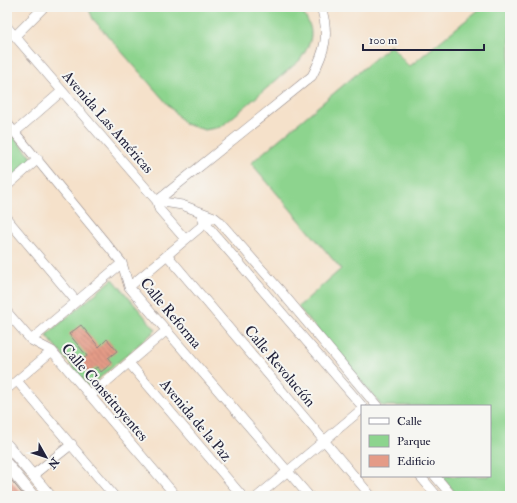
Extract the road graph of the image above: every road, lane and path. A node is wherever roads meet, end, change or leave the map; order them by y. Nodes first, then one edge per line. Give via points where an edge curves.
1 (44, 7) edge
2 (321, 7) edge
3 (7, 27) edge
4 (15, 36) junction
5 (62, 91) junction
6 (7, 123) edge
7 (15, 132) junction
8 (38, 159) junction
9 (7, 186) edge
10 (157, 201) junction
11 (203, 218) junction
12 (7, 219) edge
13 (186, 239) junction
14 (167, 255) junction
15 (122, 263) junction
16 (129, 287) junction
17 (279, 289) junction
18 (270, 297) junction
19 (76, 301) junction
20 (7, 312) edge
21 (167, 330) junction
22 (31, 340) junction
23 (52, 351) junction
24 (129, 363) junction
25 (18, 382) junction
26 (7, 389) edge
27 (90, 396) junction
28 (361, 405) edge
29 (376, 405) edge
30 (361, 410) edge
31 (324, 441) junction
32 (72, 444) junction
33 (7, 445) edge
34 (7, 464) edge
35 (288, 471) junction
36 (33, 475) junction
37 (421, 477) edge
38 (437, 478) edge
39 (430, 488) junction
40 (33, 496) edge
41 (50, 496) edge
42 (114, 496) edge
43 (176, 496) edge
44 (242, 496) edge
45 (258, 496) edge
46 (309, 496) edge
47 (371, 496) edge
48 (437, 496) edge
49 (452, 496) edge

1 - 4 street
2 - 10 street via 326,23 323,55 312,76
3 - 4 street, Avenida Las Américas
4 - 5 street, Avenida Las Américas
5 - 7 street
5 - 10 street, Avenida Las Américas
6 - 7 street, Calle Reforma
7 - 8 street, Calle Reforma
8 - 9 street
8 - 15 street, Calle Reforma
10 - 11 street via 182,205
10 - 13 street, Avenida Las Américas via 158,209
11 - 13 street
11 - 17 street via 214,217
11 - 18 street
12 - 19 street
13 - 14 street
14 - 16 street
14 - 31 street, Calle Revolucíón
15 - 16 street, Calle Reforma
15 - 19 street
16 - 21 street, Calle Reforma
17 - 18 street
17 - 29 street
18 - 28 street
19 - 22 street
20 - 22 street, Calle Constituyentes
21 - 24 street
21 - 35 street, Calle Reforma
22 - 23 street, Calle Constituyentes
23 - 25 street
23 - 27 street, Calle Constituyentes
24 - 27 street
24 - 44 street, Avenida de la Paz
25 - 26 street
25 - 32 street
27 - 43 street, Calle Constituyentes
30 - 31 street
31 - 35 street
31 - 47 street, Calle Revolucíón
32 - 36 street
32 - 42 street
33 - 36 street
34 - 40 street
35 - 45 street
35 - 46 street, Calle Reforma
36 - 41 street
37 - 39 street
38 - 39 street
38 - 49 street
39 - 48 street

